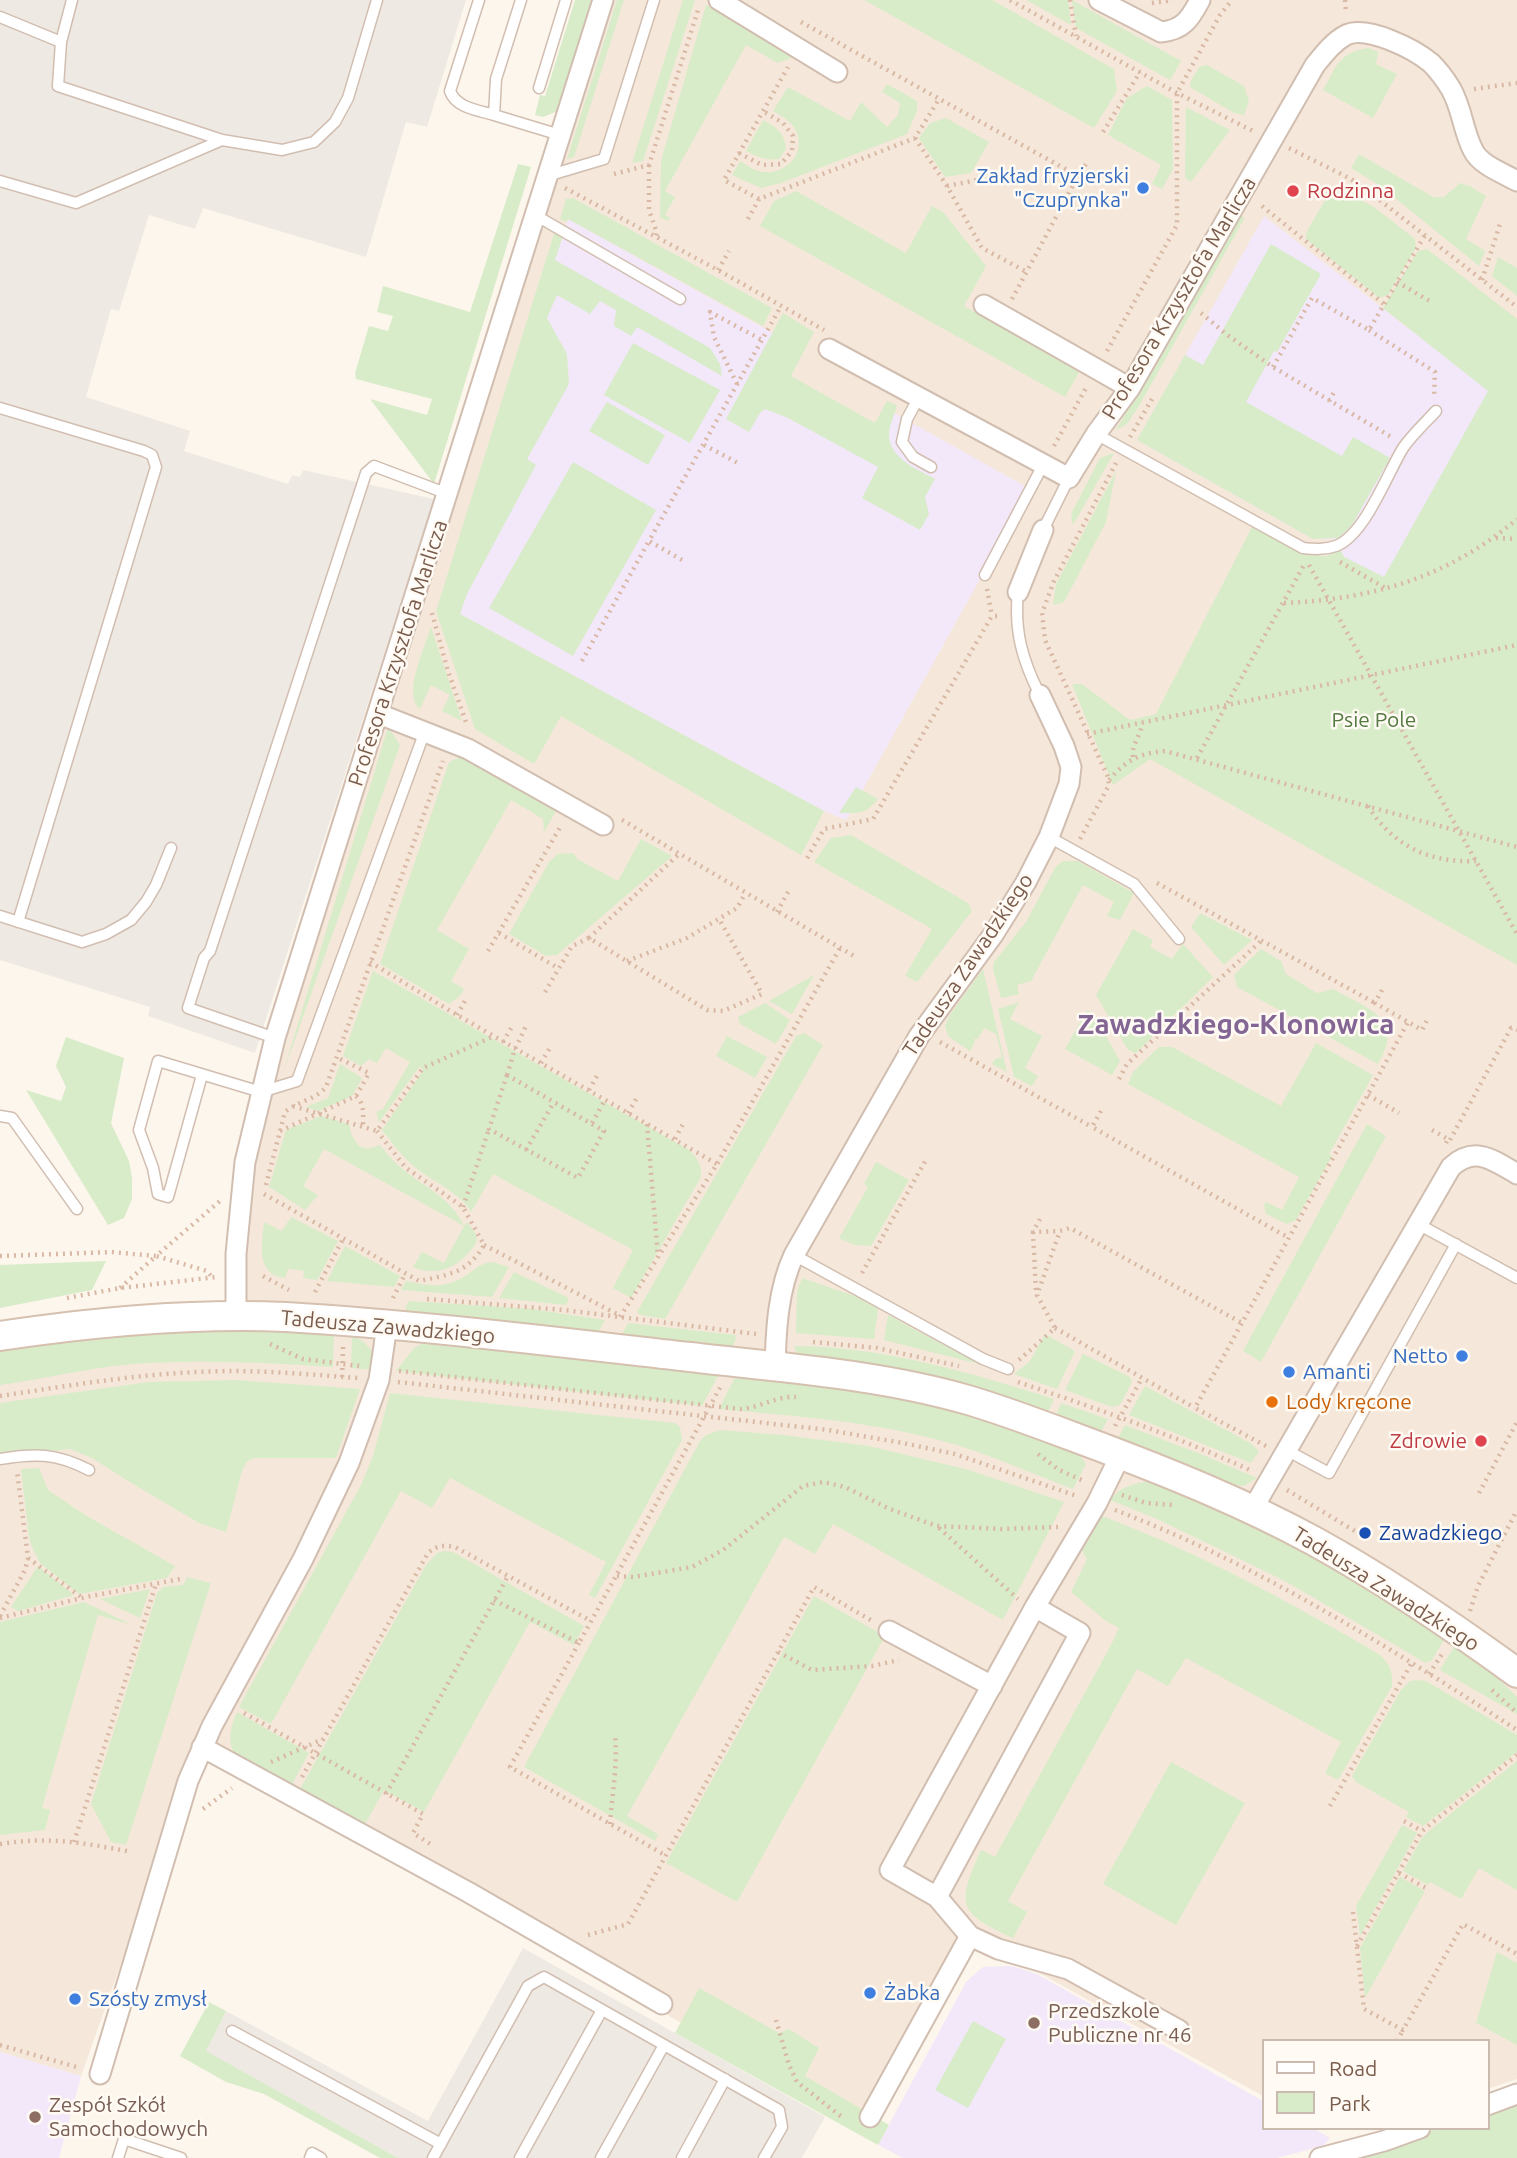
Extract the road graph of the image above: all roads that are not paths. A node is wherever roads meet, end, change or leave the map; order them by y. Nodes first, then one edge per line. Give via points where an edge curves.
1 (72, 0) edge
2 (377, 0) edge
3 (478, 0) edge
4 (521, 0) edge
5 (566, 0) edge
6 (603, 0) edge
7 (654, 0) edge
8 (719, 0) edge
9 (1099, 0) edge
10 (1200, 0) edge
11 (0, 17) edge
12 (61, 42) junction
13 (837, 72) dead end
14 (539, 88) dead end
15 (494, 115) junction
16 (560, 135) junction
17 (222, 140) junction
18 (547, 176) junction
19 (0, 181) edge
20 (1517, 181) edge
21 (535, 215) junction
22 (680, 299) dead end
23 (984, 305) dead end
24 (829, 349) dead end
25 (1130, 388) junction
26 (919, 397) junction
27 (0, 408) edge
28 (1436, 411) road end
29 (1096, 435) junction
30 (1043, 465) junction
31 (931, 467) dead end
32 (1069, 478) junction
33 (448, 494) junction
34 (1043, 530) joint
35 (985, 575) road end
36 (1018, 592) joint
37 (1040, 695) joint
38 (379, 714) junction
39 (425, 730) junction
40 (603, 825) dead end
41 (1051, 831) junction
42 (171, 848) dead end
43 (0, 916) edge
44 (18, 922) junction
45 (1179, 939) dead end
46 (275, 1038) junction
47 (202, 1075) junction
48 (261, 1092) junction
49 (0, 1116) edge
50 (1517, 1174) edge
51 (78, 1209) dead end
52 (1418, 1224) junction
53 (1456, 1244) junction
54 (794, 1255) junction
55 (1517, 1278) edge
56 (236, 1315) junction
57 (387, 1325) junction
58 (0, 1336) edge
59 (776, 1353) junction
60 (1008, 1369) road end
61 (1280, 1450) junction
62 (1121, 1454) junction
63 (0, 1459) edge
64 (89, 1470) dead end
65 (1252, 1510) junction
66 (1027, 1603) junction
67 (889, 1631) road end
68 (1517, 1673) edge
69 (992, 1686) junction
70 (202, 1747) junction
71 (937, 1897) junction
72 (970, 1936) junction
73 (662, 2004) dead end
74 (602, 2010) junction
75 (1179, 2029) dead end
76 (232, 2031) dead end
77 (664, 2045) junction
78 (100, 2074) road end
79 (725, 2079) junction
80 (1517, 2094) edge
81 (1489, 2104) edge
82 (870, 2117) dead end
83 (1414, 2130) edge
84 (441, 2144) junction
85 (118, 2158) edge
86 (181, 2158) edge
87 (310, 2158) edge
88 (321, 2158) edge
89 (433, 2158) edge
90 (520, 2158) edge
91 (601, 2158) edge
92 (682, 2158) edge
93 (764, 2158) edge
94 (1320, 2158) edge

1 - 12 lane
2 - 17 lane via 348,98 335,122 314,142 282,150
3 - 15 lane via 450,91 461,104
4 - 15 lane via 496,79
5 - 14 lane
6 - 16 street, Profesora Krzysztofa Marlicza
7 - 18 lane via 604,159
8 - 13 street
9 - 10 street via 1161,32 1182,27
11 - 12 lane
12 - 17 lane via 58,86
15 - 16 lane
16 - 18 street, Profesora Krzysztofa Marlicza
17 - 19 lane via 76,203
18 - 21 street, Profesora Krzysztofa Marlicza
20 - 25 street, Profesora Krzysztofa Marlicza via 1473,152 1453,92 1435,67 1364,32 1347,35 1315,65 1278,147
21 - 22 lane
21 - 33 street, Profesora Krzysztofa Marlicza
23 - 25 street
24 - 26 street
25 - 29 street, Profesora Krzysztofa Marlicza
26 - 30 street
26 - 31 lane via 906,419 902,442 913,457
27 - 44 lane via 144,451 152,455 156,467
28 - 29 lane via 1405,445 1352,535 1337,545 1318,549 1303,548
29 - 32 street, Profesora Krzysztofa Marlicza
30 - 32 street
30 - 35 lane
32 - 34 lane, Tadeusza Zawadzkiego
33 - 38 street, Profesora Krzysztofa Marlicza
33 - 46 lane via 374,466 366,473 188,1008
34 - 36 street, Tadeusza Zawadzkiego
36 - 37 lane, Tadeusza Zawadzkiego via 1019,644
37 - 41 street, Tadeusza Zawadzkiego via 1071,767
38 - 39 street
38 - 46 street, Profesora Krzysztofa Marlicza
39 - 40 street
39 - 48 lane via 297,1081
41 - 45 lane via 1134,884
41 - 54 street, Tadeusza Zawadzkiego via 993,935 922,1031
42 - 44 lane via 146,902 131,920 106,934 82,942
43 - 44 lane
46 - 48 street, Profesora Krzysztofa Marlicza
47 - 47 lane via 158,1061 139,1130 158,1194 168,1197
47 - 48 lane
48 - 56 street, Profesora Krzysztofa Marlicza via 241,1193
49 - 51 lane via 12,1118
50 - 52 street via 1480,1156 1462,1157 1451,1167
52 - 53 lane
52 - 61 street
53 - 55 lane
53 - 61 lane via 1329,1473
54 - 59 street, Tadeusza Zawadzkiego via 784,1282
54 - 60 lane via 983,1360
56 - 57 street, Tadeusza Zawadzkiego
56 - 58 street, Tadeusza Zawadzkiego via 117,1320
57 - 59 street, Tadeusza Zawadzkiego via 733,1362
57 - 70 street via 379,1374 339,1488
59 - 62 street, Tadeusza Zawadzkiego via 1007,1412
61 - 65 street
62 - 65 street, Tadeusza Zawadzkiego
62 - 66 street via 1101,1496
63 - 64 lane via 57,1456
65 - 68 street, Tadeusza Zawadzkiego via 1388,1584
66 - 69 street
66 - 71 street via 1080,1633
67 - 69 street
69 - 71 street via 890,1870
70 - 73 street
70 - 78 street
71 - 72 street
72 - 75 street via 998,1950 1068,1969
72 - 82 street
74 - 77 lane
74 - 84 lane via 544,1977 528,1986
74 - 90 lane
76 - 84 lane
77 - 79 lane
77 - 91 lane
79 - 92 lane
79 - 93 lane via 779,2110 782,2127
80 - 81 street
83 - 94 street
84 - 89 lane
85 - 86 lane via 124,2139
87 - 88 lane via 312,2153

